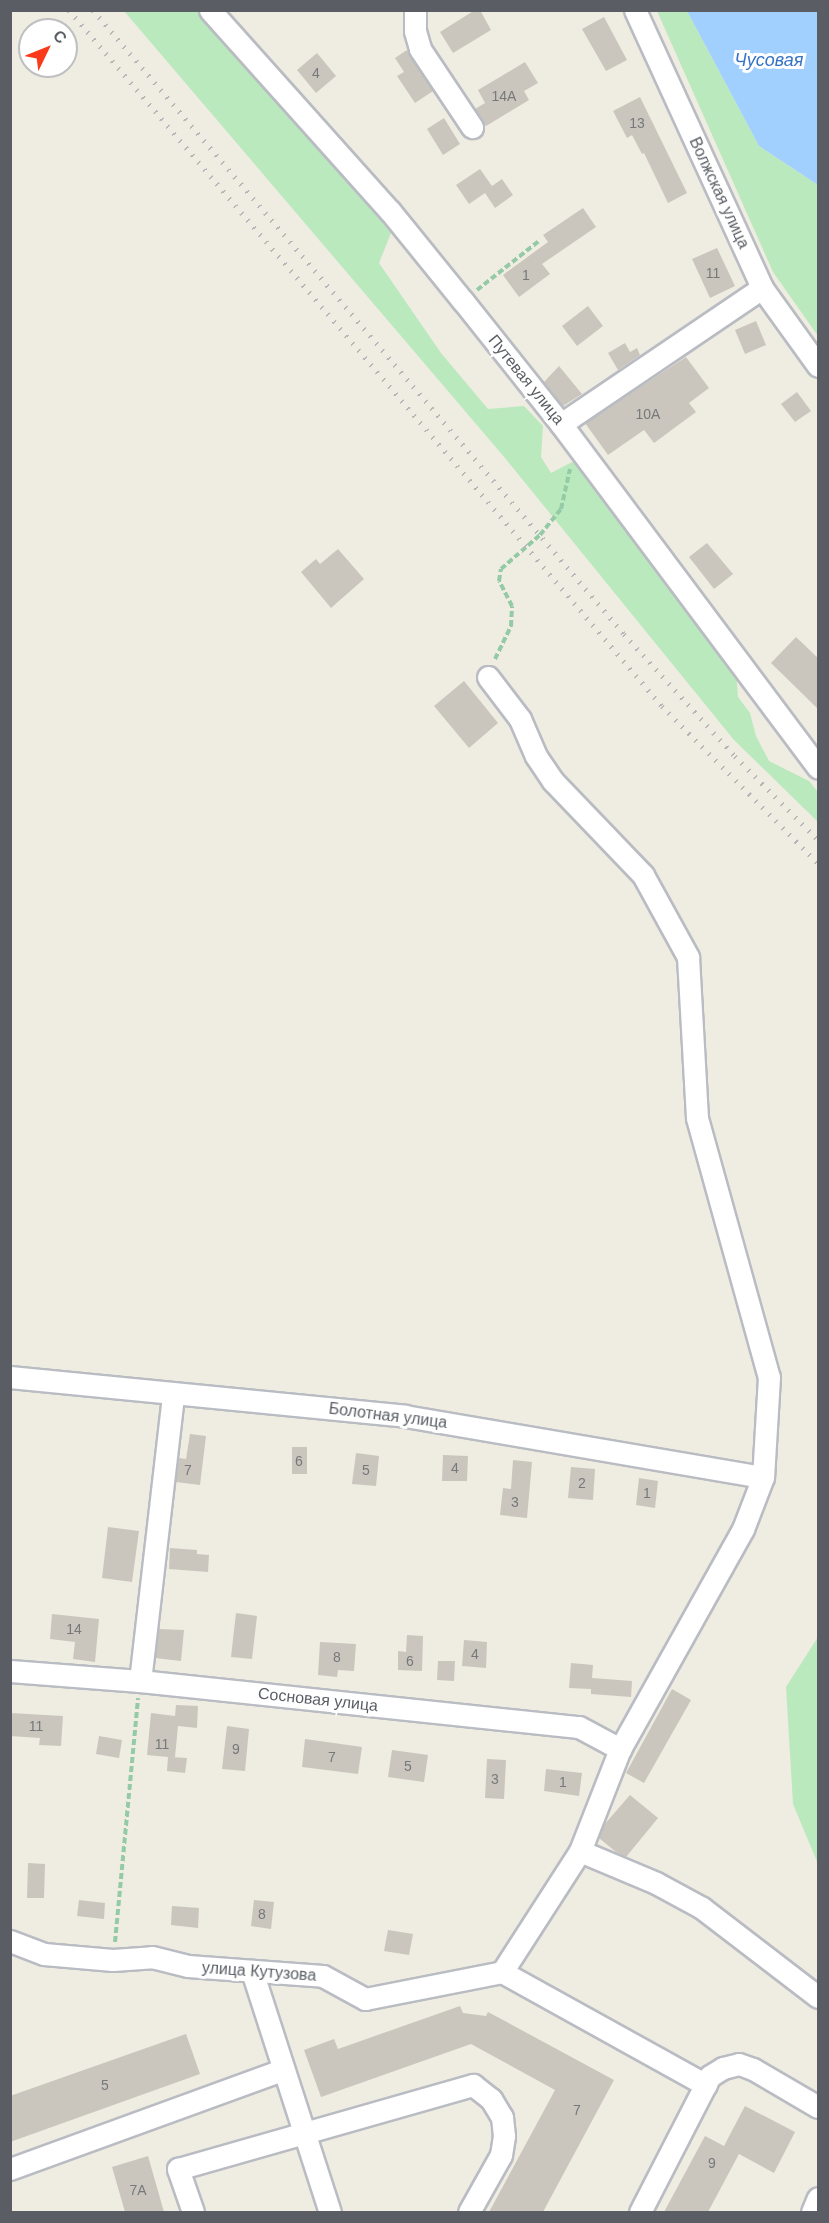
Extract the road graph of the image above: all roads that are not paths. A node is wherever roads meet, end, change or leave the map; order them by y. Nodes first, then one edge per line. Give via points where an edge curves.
1 (210, 10) edge
2 (415, 10) edge
3 (635, 10) edge
4 (472, 127) dead end
5 (762, 288) junction
6 (819, 366) edge
7 (561, 424) junction
8 (488, 677) dead end
9 (819, 767) edge
10 (10, 1377) edge
11 (173, 1395) junction
12 (763, 1477) junction
13 (10, 1671) edge
14 (140, 1681) junction
15 (621, 1749) junction
16 (580, 1851) junction
17 (10, 1941) edge
18 (252, 1971) junction
19 (502, 1972) junction
20 (819, 1997) edge
21 (282, 2070) junction
22 (706, 2085) junction
23 (819, 2107) edge
24 (304, 2135) junction
25 (10, 2169) edge
26 (819, 2198) edge
27 (193, 2212) edge
28 (330, 2212) edge
29 (469, 2212) edge
30 (640, 2212) edge
31 (812, 2212) edge

1 - 7 street, Путевая улица via 390,211
2 - 4 street via 420,49
3 - 5 street, Волжская улица
5 - 6 street, Волжская улица
5 - 7 street
7 - 9 street, Путевая улица
8 - 12 street via 520,719 553,782 643,875 688,957 697,1119 769,1377
10 - 11 street, Болотная улица
11 - 12 street, Болотная улица via 405,1416
11 - 14 street
12 - 15 street via 743,1529
13 - 14 street, Сосновая улица
14 - 15 street, Сосновая улица via 579,1726
15 - 16 street
16 - 19 street
16 - 20 street via 656,1883 702,1908
17 - 18 street, улица Кутузова via 44,1954 113,1960 152,1957 188,1966
18 - 19 street, улица Кутузова via 323,1976 365,1999
18 - 21 street
19 - 22 street
21 - 24 street
21 - 25 street
22 - 23 street via 710,2076 739,2064 753,2068
22 - 30 street
24 - 27 street via 178,2169
24 - 28 street
24 - 29 street via 473,2085 491,2099 502,2117 504,2136 501,2155
26 - 31 street

